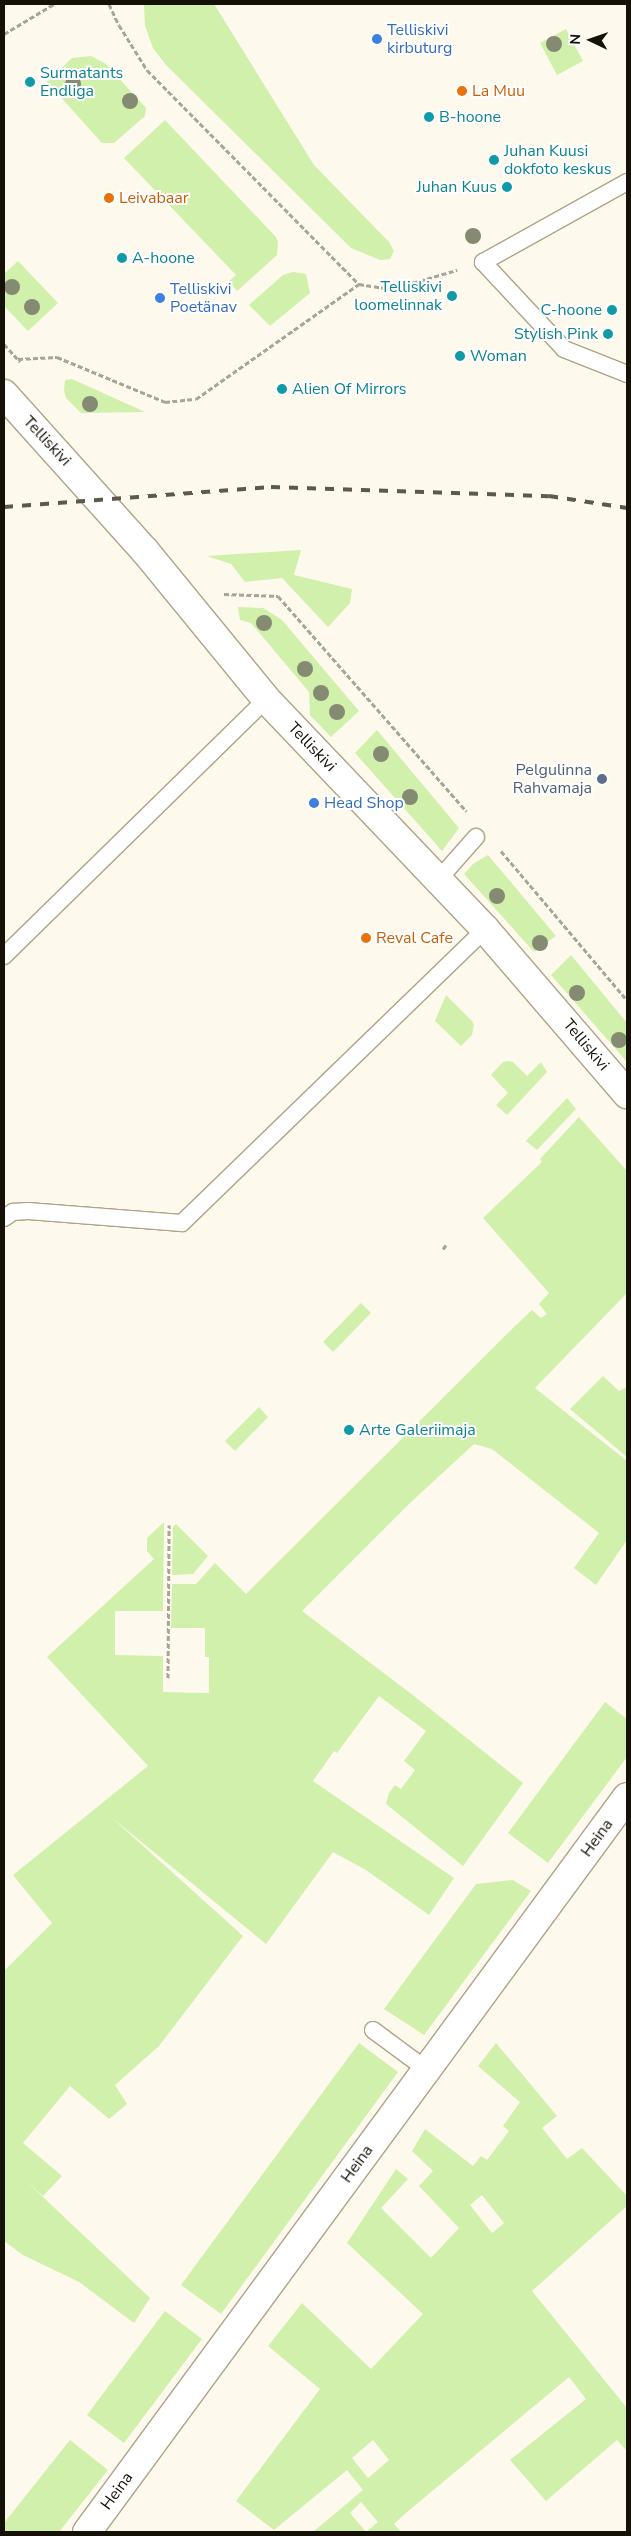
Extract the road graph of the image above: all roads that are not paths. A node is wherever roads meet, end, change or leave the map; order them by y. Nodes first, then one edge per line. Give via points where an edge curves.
1 (627, 182) edge
2 (627, 374) edge
3 (4, 394) edge
4 (266, 699) junction
5 (476, 837) dead end
6 (439, 879) junction
7 (485, 929) junction
8 (4, 956) edge
9 (627, 1094) edge
10 (4, 1218) edge
11 (627, 1796) edge
12 (372, 2030) dead end
13 (426, 2070) junction
14 (87, 2532) edge

1 - 2 lane via 483,262 564,349
3 - 4 street, Telliskivi via 146,551
4 - 6 street, Telliskivi
4 - 8 lane
5 - 6 lane
6 - 7 street, Telliskivi
7 - 9 street, Telliskivi
7 - 10 lane via 182,1223 28,1211 13,1212
11 - 13 street, Heina
12 - 13 lane
13 - 14 street, Heina

